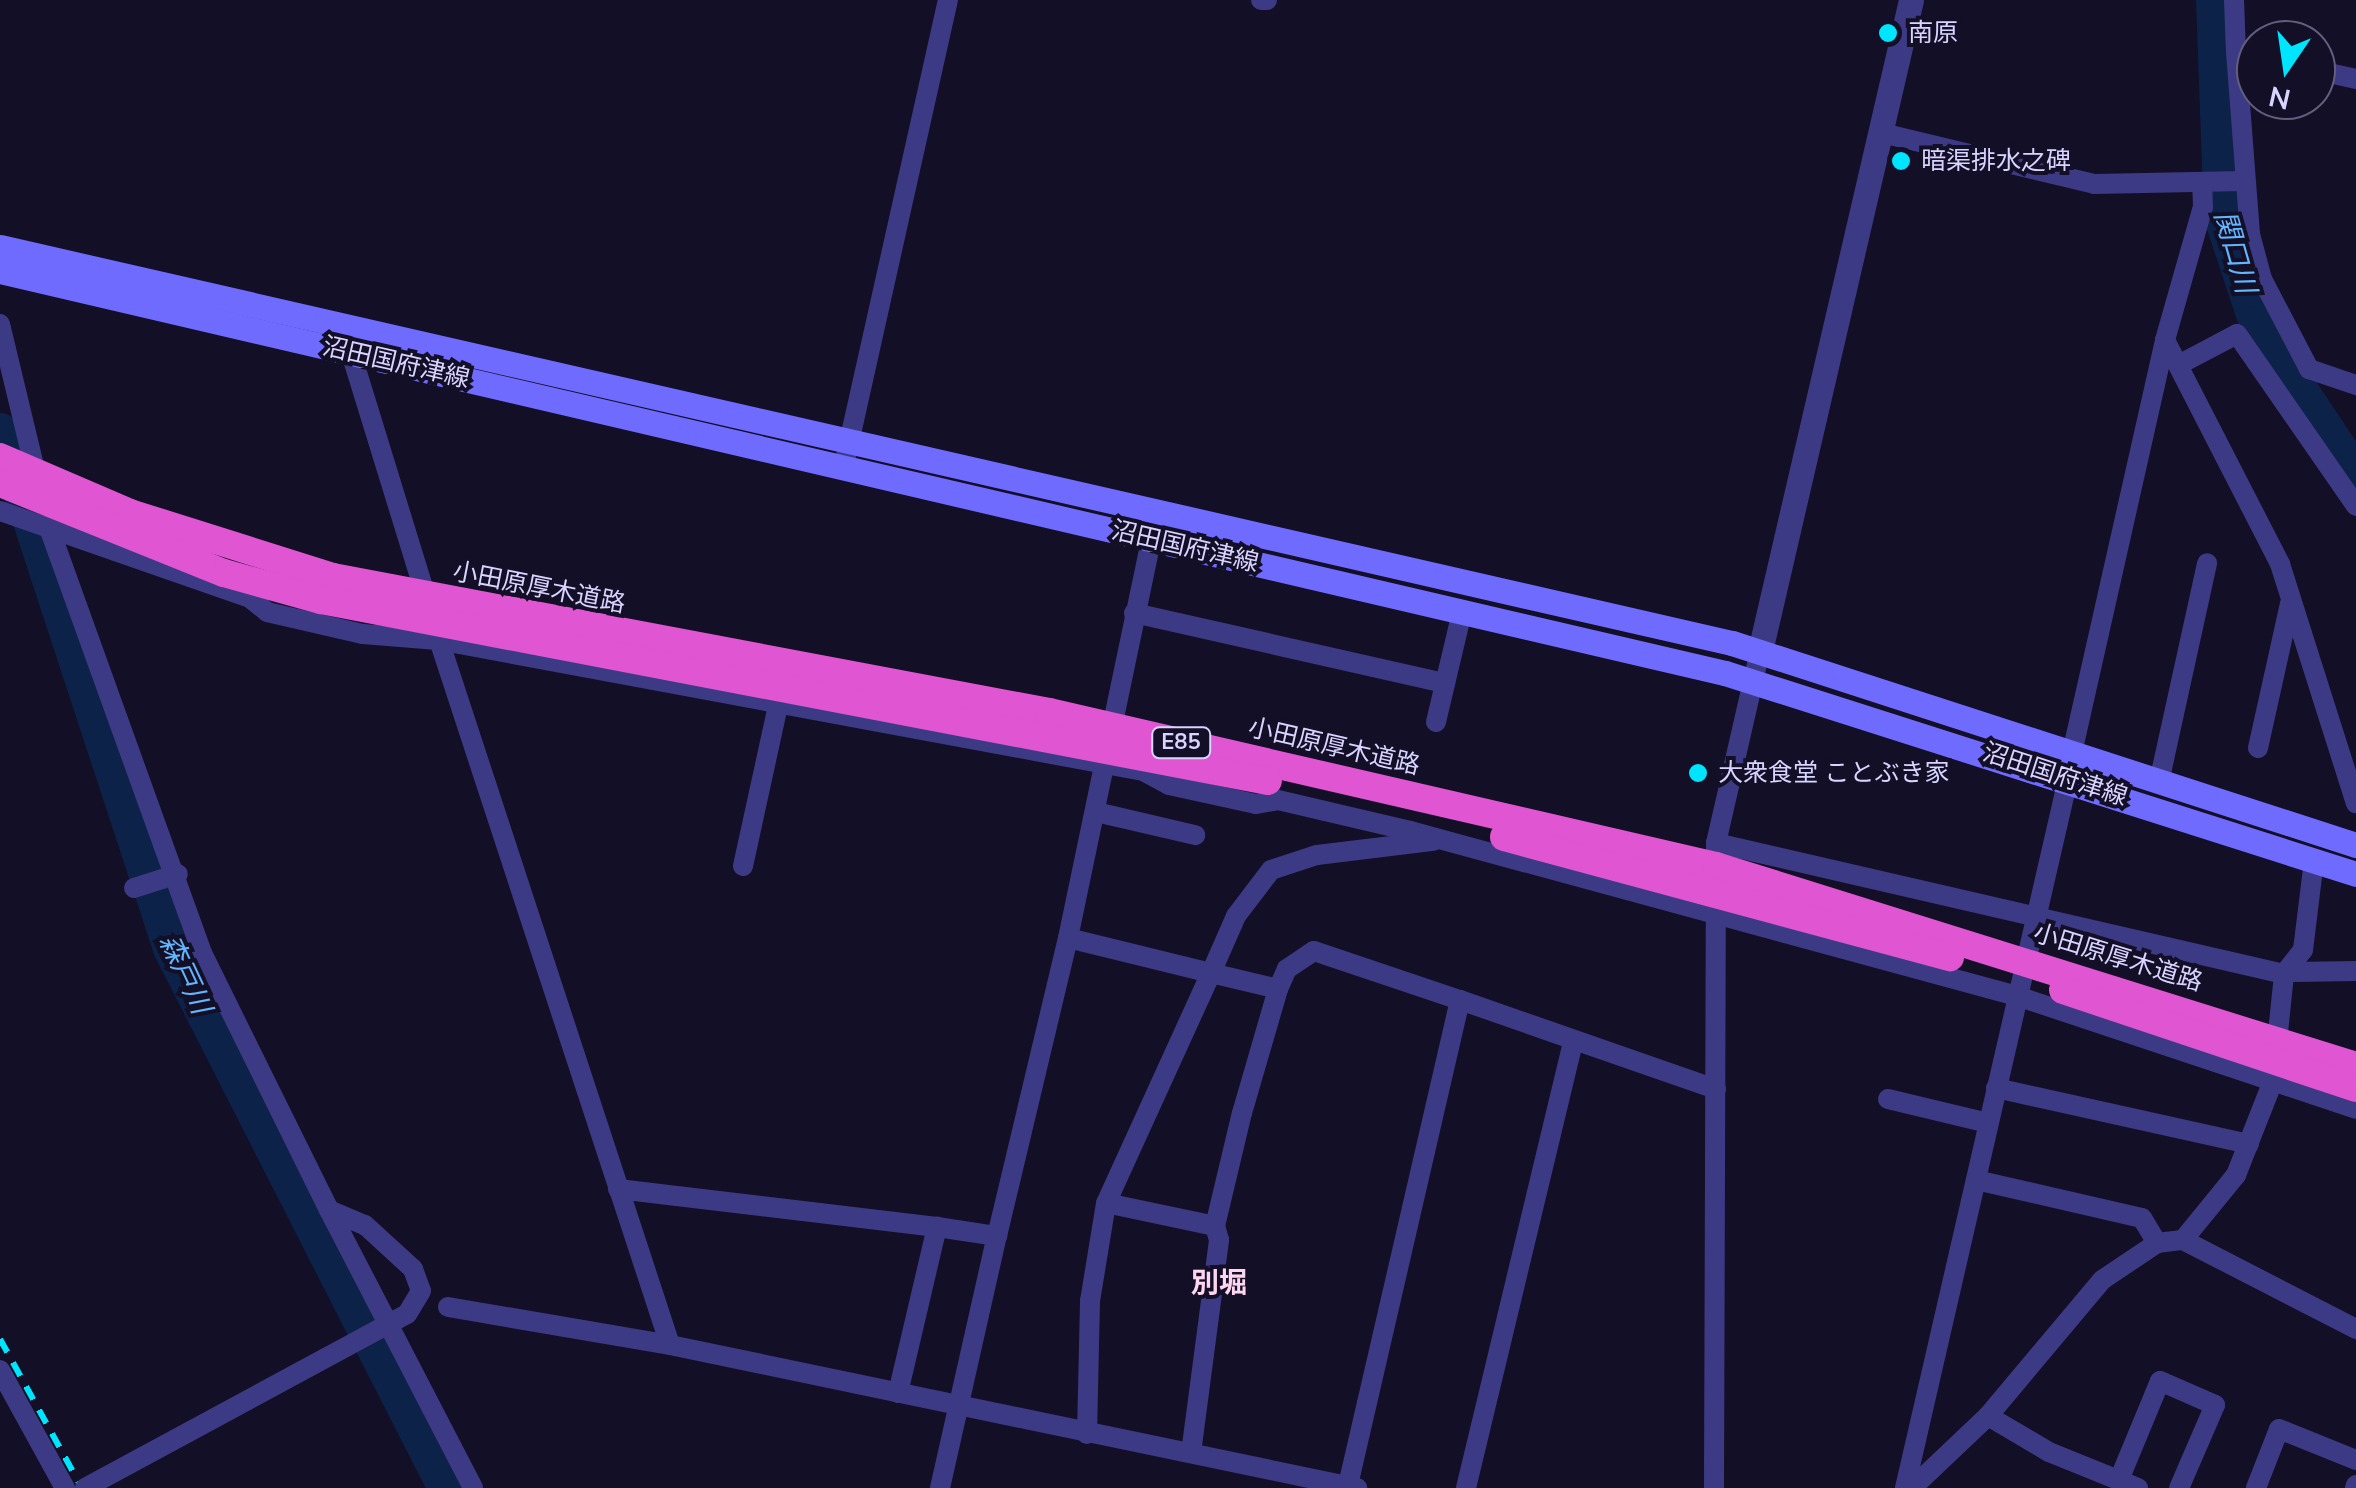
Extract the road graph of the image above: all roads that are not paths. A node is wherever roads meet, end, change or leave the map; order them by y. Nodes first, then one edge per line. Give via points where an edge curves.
1 (948, 0) edge
2 (1911, 0) edge
3 (2245, 120) edge
4 (1882, 133) junction
5 (2244, 181) junction
6 (2202, 184) junction
7 (0, 248) edge
8 (0, 271) edge
9 (0, 324) edge
10 (2165, 340) junction
11 (351, 353) junction
12 (2182, 363) junction
13 (2356, 386) edge
14 (850, 438) junction
15 (0, 457) edge
16 (844, 468) junction
17 (0, 483) edge
18 (2356, 506) edge
19 (3, 513) edge
20 (49, 531) junction
21 (1151, 540) junction
22 (2207, 564) dead end
23 (2291, 601) junction
24 (1462, 612) junction
25 (1134, 613) junction
26 (438, 640) junction
27 (1760, 651) junction
28 (1753, 680) junction
29 (1446, 683) junction
30 (778, 705) junction
31 (1436, 722) dead end
32 (2258, 748) dead end
33 (1106, 765) junction
34 (2070, 766) junction
35 (2159, 782) junction
36 (2356, 803) edge
37 (1096, 812) junction
38 (1196, 835) dead end
39 (1440, 840) junction
40 (1716, 843) junction
41 (2356, 845) edge
42 (2314, 860) junction
43 (743, 866) dead end
44 (178, 874) junction
45 (2356, 874) edge
46 (134, 888) dead end
47 (1715, 911) junction
48 (2035, 916) junction
49 (1068, 938) junction
50 (2356, 970) edge
51 (1210, 972) junction
52 (2288, 973) junction
53 (1278, 989) junction
54 (2017, 996) junction
55 (1460, 1000) junction
56 (1573, 1043) junction
57 (2356, 1066) edge
58 (2273, 1081) junction
59 (1996, 1088) junction
60 (2356, 1088) edge
61 (1716, 1089) junction
62 (1888, 1098) dead end
63 (2356, 1108) edge
64 (1988, 1123) junction
65 (2249, 1144) junction
66 (1976, 1180) junction
67 (618, 1189) junction
68 (1106, 1202) junction
69 (329, 1210) junction
70 (1214, 1226) junction
71 (936, 1227) junction
72 (997, 1236) junction
73 (2183, 1240) junction
74 (2157, 1242) junction
75 (448, 1307) dead end
76 (2356, 1328) edge
77 (670, 1345) junction
78 (0, 1370) edge
79 (898, 1393) junction
80 (958, 1406) junction
81 (1988, 1416) junction
82 (1087, 1434) junction
83 (1191, 1453) junction
84 (2356, 1460) edge
85 (2129, 1484) edge
86 (1352, 1487) edge
87 (65, 1488) edge
88 (84, 1488) edge
89 (473, 1488) edge
90 (940, 1488) edge
91 (1466, 1488) edge
92 (1714, 1488) edge
93 (1909, 1488) edge
94 (2180, 1488) edge
95 (2256, 1488) edge

1 - 14 street
2 - 4 street
3 - 5 street
4 - 6 street via 2094,184
4 - 27 street
5 - 6 street
5 - 13 street via 2262,279 2309,369
6 - 10 street via 2203,208
7 - 14 main road, 沼田国府津線
8 - 11 main road, 沼田国府津線
9 - 20 street
10 - 12 street
10 - 34 street
11 - 16 main road, 沼田国府津線
11 - 26 street
12 - 18 street via 2237,334
12 - 23 street via 2250,498
14 - 16 street
14 - 27 main road, 沼田国府津線
15 - 57 highway, 小田原厚木道路 / E85, bridge via 130,513 333,576 1049,712 1716,866
16 - 21 main road, 沼田国府津線
17 - 60 highway, 小田原厚木道路 / E85, bridge via 207,567 321,600 1311,789 2036,981
19 - 20 street
20 - 26 street via 250,598 267,612 363,634
20 - 44 street
21 - 24 main road, 沼田国府津線
21 - 25 street
22 - 35 street
23 - 32 street
23 - 36 street
24 - 28 main road, 沼田国府津線
24 - 29 street
25 - 29 street
25 - 33 street
26 - 30 street
26 - 67 street
27 - 28 street
27 - 34 main road, 沼田国府津線
28 - 34 main road, 沼田国府津線
28 - 40 street
29 - 31 street
30 - 33 street
30 - 43 street
33 - 37 street
33 - 39 street via 1143,771 1169,785 1256,804 1278,800
34 - 35 main road, 沼田国府津線
34 - 42 main road, 沼田国府津線
34 - 48 street
35 - 41 main road, 沼田国府津線
37 - 38 street
37 - 49 street
39 - 47 street
39 - 51 street via 1316,855 1271,870 1236,916
40 - 47 street
40 - 48 street
42 - 45 main road, 沼田国府津線
42 - 52 street via 2302,950
44 - 46 street
44 - 69 street via 202,952
47 - 54 street
47 - 61 street
48 - 52 street
48 - 54 street
49 - 51 street
49 - 72 street
50 - 52 street via 2322,966
51 - 53 street
51 - 68 street
52 - 58 street
53 - 55 street via 1287,969 1314,951
53 - 70 street
54 - 58 street
54 - 59 street
55 - 56 street
55 - 86 street
56 - 61 street
56 - 91 street
58 - 63 street
58 - 65 street
59 - 64 street
59 - 65 street
61 - 92 street
62 - 64 street
64 - 66 street
65 - 73 street via 2236,1176
66 - 74 street via 2142,1218
66 - 93 street
67 - 71 street
67 - 77 street
68 - 70 street
68 - 82 street via 1090,1300
69 - 88 street, bridge via 366,1224 409,1263 421,1292 407,1314
69 - 89 street
70 - 83 street via 1218,1240
71 - 72 street
71 - 79 street
72 - 80 street
73 - 74 street
73 - 76 street
74 - 81 street via 2102,1280
75 - 77 street
77 - 79 street
78 - 87 street
79 - 80 street
80 - 82 street
80 - 90 street
81 - 85 street via 2050,1452
81 - 93 street
82 - 83 street
83 - 86 street
84 - 95 street via 2278,1430
85 - 94 street via 2160,1381 2215,1405

